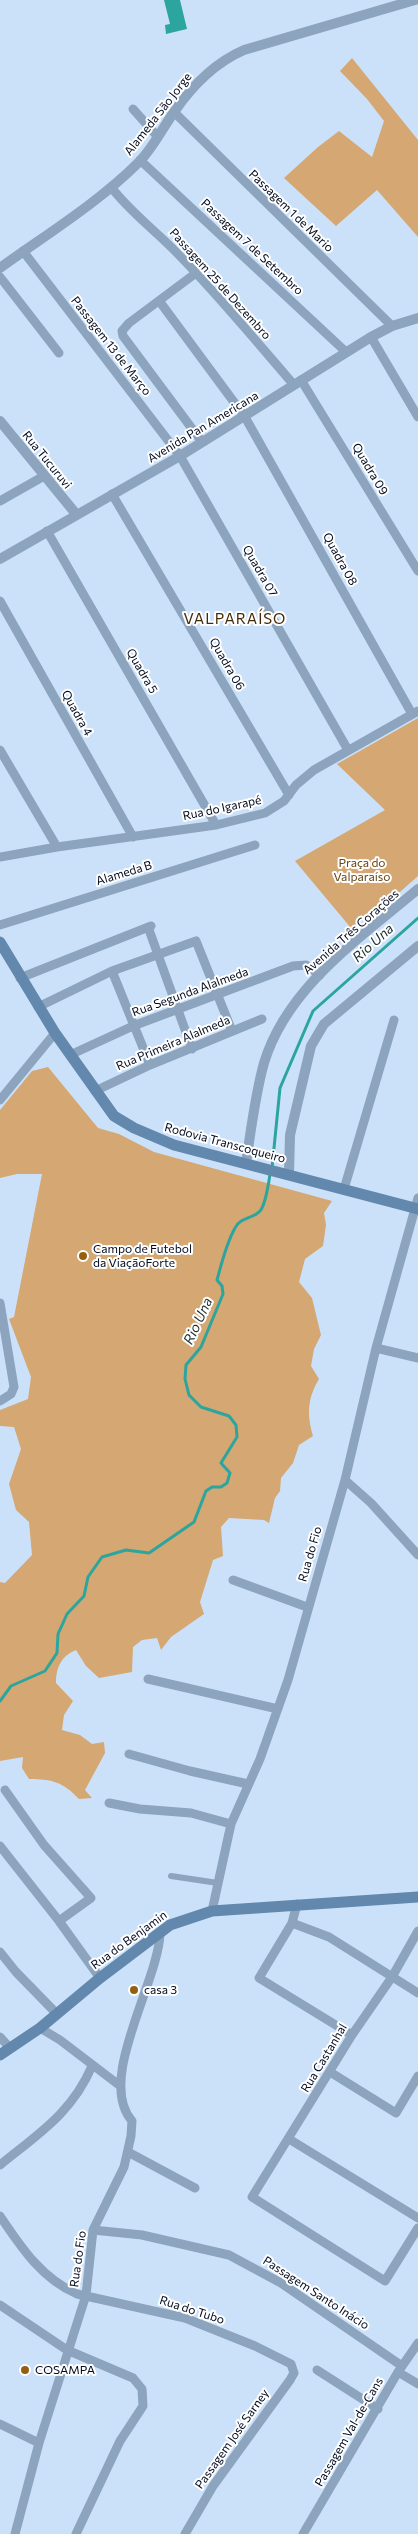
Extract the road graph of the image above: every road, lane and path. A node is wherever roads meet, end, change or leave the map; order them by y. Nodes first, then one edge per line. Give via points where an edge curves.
1 (415, 0) edge
2 (133, 109) dead end
3 (174, 112) junction
4 (158, 137) junction
5 (140, 160) junction
6 (110, 187) junction
7 (23, 252) junction
8 (0, 268) edge
9 (196, 273) junction
10 (0, 277) edge
11 (160, 302) junction
12 (418, 318) edge
13 (392, 326) junction
14 (371, 337) junction
15 (346, 352) junction
16 (59, 353) dead end
17 (295, 381) junction
18 (245, 416) junction
19 (418, 417) edge
20 (0, 421) edge
21 (202, 442) junction
22 (180, 456) junction
23 (44, 476) junction
24 (112, 494) junction
25 (0, 501) edge
26 (76, 514) junction
27 (47, 531) junction
28 (0, 559) edge
29 (418, 572) edge
30 (0, 601) edge
31 (415, 712) edge
32 (0, 750) edge
33 (348, 750) junction
34 (289, 795) junction
35 (216, 825) junction
36 (133, 837) junction
37 (255, 845) dead end
38 (57, 847) junction
39 (0, 857) edge
40 (418, 890) edge
41 (0, 925) edge
42 (0, 942) edge
43 (418, 946) edge
44 (159, 956) junction
45 (112, 971) junction
46 (320, 975) junction
47 (20, 978) junction
48 (218, 996) junction
49 (38, 1007) junction
50 (176, 1011) junction
51 (262, 1019) dead end
52 (394, 1020) dead end
53 (133, 1026) junction
54 (232, 1031) junction
55 (55, 1033) junction
56 (192, 1049) junction
57 (70, 1055) junction
58 (150, 1065) junction
59 (95, 1091) junction
60 (0, 1100) edge
61 (249, 1164) junction
62 (286, 1173) junction
63 (344, 1189) junction
64 (417, 1205) edge
65 (0, 1303) edge
66 (376, 1348) junction
67 (418, 1358) edge
68 (0, 1401) edge
69 (345, 1480) junction
70 (418, 1555) edge
71 (233, 1580) dead end
72 (307, 1607) junction
73 (148, 1679) dead end
74 (278, 1709) junction
75 (129, 1754) dead end
76 (248, 1784) junction
77 (5, 1790) dead end
78 (109, 1803) dead end
79 (231, 1824) junction
80 (0, 1846) edge
81 (171, 1876) dead end
82 (218, 1883) junction
83 (418, 1897) edge
84 (297, 1904) junction
85 (212, 1911) junction
86 (60, 1921) junction
87 (292, 1923) junction
88 (418, 1931) edge
89 (160, 1934) junction
90 (0, 1952) edge
91 (392, 1977) junction
92 (100, 1978) junction
93 (418, 1993) edge
94 (57, 2014) junction
95 (40, 2028) junction
96 (352, 2035) junction
97 (0, 2037) edge
98 (10, 2048) junction
99 (0, 2055) edge
100 (92, 2066) junction
101 (330, 2072) junction
102 (418, 2076) edge
103 (119, 2086) junction
104 (290, 2139) junction
105 (128, 2152) junction
106 (0, 2165) edge
107 (195, 2188) dead end
108 (0, 2216) edge
109 (418, 2218) edge
110 (418, 2228) edge
111 (93, 2230) junction
112 (86, 2295) junction
113 (0, 2305) edge
114 (418, 2343) edge
115 (67, 2350) junction
116 (287, 2360) joint
117 (400, 2369) junction
118 (317, 2370) dead end
119 (418, 2384) edge
120 (378, 2409) junction
121 (0, 2424) edge
122 (39, 2443) junction
123 (15, 2534) edge
124 (76, 2534) edge
125 (185, 2534) edge
126 (303, 2534) edge

1 - 3 street, Alameda São Jorge via 232,55 196,83
2 - 4 street
3 - 4 street, Alameda São Jorge
3 - 13 street, Passagem 1 de Mario
4 - 5 street, Alameda São Jorge
5 - 6 street, Alameda São Jorge
5 - 15 street, Passagem 7 de Setembro
6 - 7 street, Alameda São Jorge
6 - 9 street, Passagem 25 de Dezembro via 127,209
7 - 8 street, Alameda São Jorge
7 - 22 street, Passagem 13 de Março
9 - 11 street
9 - 17 street, Passagem 25 de Dezembro
10 - 16 street
11 - 18 street, Quadra 08
11 - 21 street via 129,323 122,331 123,336
12 - 13 street, Avenida Pan Americana
13 - 14 street, Avenida Pan Americana
14 - 15 street, Avenida Pan Americana
14 - 19 street
15 - 17 street, Avenida Pan Americana
17 - 18 street, Avenida Pan Americana
17 - 29 street, Quadra 09
18 - 21 street, Avenida Pan Americana
18 - 31 street, Quadra 08
20 - 23 street, Rua Tucuruvi
21 - 22 street, Avenida Pan Americana
22 - 24 street, Avenida Pan Americana
22 - 33 street, Quadra 07
23 - 25 street
23 - 26 street, Rua Tucuruvi
24 - 26 street, Avenida Pan Americana
24 - 34 street, Quadra 06
26 - 27 street, Avenida Pan Americana
27 - 28 street, Avenida Pan Americana
27 - 35 street, Quadra 5
30 - 36 street, Quadra 4
31 - 33 street, Rua do Igarapé
32 - 38 street
33 - 34 street, Rua do Igarapé via 304,776
34 - 35 street, Rua do Igarapé via 266,813
35 - 36 street, Rua do Igarapé
36 - 38 street, Rua do Igarapé
37 - 41 street, Alameda B
38 - 39 street, Rua do Igarapé
40 - 46 street, Avenida Três Corações
42 - 47 main road, Rodovia Transcoqueiro
43 - 62 street via 324,1024 311,1046 290,1135
44 - 45 street
44 - 47 street via 150,927
44 - 48 street via 196,942
44 - 50 street
45 - 49 street
45 - 53 street
46 - 48 street, Rua Segunda Alalmeda via 306,965 293,966
46 - 61 street, Avenida Três Corações via 293,1004 264,1063
47 - 49 main road, Rodovia Transcoqueiro
48 - 50 street, Rua Segunda Alalmeda
48 - 54 street
49 - 55 main road, Rodovia Transcoqueiro
50 - 53 street, Rua Segunda Alalmeda
50 - 56 street
51 - 54 street, Rua Primeira Alalmeda
52 - 63 street
53 - 57 street, Rua Segunda Alalmeda
53 - 58 street
54 - 56 street, Rua Primeira Alalmeda
55 - 57 main road, Rodovia Transcoqueiro
55 - 60 street
56 - 58 street, Rua Primeira Alalmeda
57 - 59 main road, Rodovia Transcoqueiro
58 - 59 street, Rua Primeira Alalmeda
59 - 61 main road, Rodovia Transcoqueiro via 114,1116 134,1128 174,1145
61 - 62 main road, Rodovia Transcoqueiro
62 - 63 main road, Rodovia Transcoqueiro
63 - 64 main road, Rodovia Transcoqueiro
64 - 66 street, Rua do Fio
65 - 68 street via 14,1387 7,1399
66 - 67 street
66 - 69 street, Rua do Fio
69 - 70 street via 371,1503
69 - 72 street, Rua do Fio
71 - 72 street
72 - 74 street, Rua do Fio
73 - 74 street
74 - 76 street, Rua do Fio
75 - 76 street
76 - 79 street, Rua do Fio
77 - 86 street via 44,1846 91,1898
78 - 79 street via 191,1813
79 - 82 street, Rua do Fio
80 - 86 street
81 - 82 street
82 - 85 street, Rua do Fio
83 - 84 main road, Rua do Benjamin
84 - 85 main road, Rua do Benjamin
84 - 87 street
85 - 89 main road, Rua do Benjamin via 170,1925
86 - 92 street
87 - 91 street via 330,1937
87 - 96 street via 260,1978
88 - 91 street, Rua Castanhal
89 - 92 main road, Rua do Benjamin
89 - 103 street, Rua do Fio via 159,1949 131,2027
90 - 94 street
91 - 93 street
91 - 96 street, Rua Castanhal
92 - 94 main road, Rua do Benjamin
94 - 95 main road, Rua do Benjamin
95 - 98 main road, Rua do Benjamin
95 - 100 street
96 - 101 street, Rua Castanhal
97 - 98 street
98 - 99 main road, Rua do Benjamin
100 - 103 street
100 - 106 street via 81,2091 68,2108
101 - 102 street via 396,2114
101 - 104 street, Rua Castanhal
103 - 105 street, Rua do Fio via 124,2113 132,2121
104 - 109 street
104 - 110 street, Rua Castanhal via 252,2197 385,2281
105 - 107 street
105 - 111 street, Rua do Fio
108 - 112 street, Rua do Tubo via 40,2270 64,2288
111 - 112 street, Rua do Fio
111 - 117 street, Passagem Santo Inácio via 142,2235 229,2255 280,2283
112 - 115 street, Rua do Fio
112 - 116 street, Rua do Tubo via 185,2318
113 - 115 street
114 - 117 street, Passagem Val-de-Cans
115 - 122 street, Rua do Fio
115 - 124 street via 133,2378 142,2389 143,2406 120,2440
116 - 125 street, Passagem José Sarney via 294,2373 290,2380 213,2486
117 - 119 street, Passagem Santo Inácio
117 - 120 street, Passagem Val-de-Cans
118 - 120 street
120 - 126 street, Passagem Val-de-Cans
121 - 122 street
122 - 123 street, Rua do Fio

